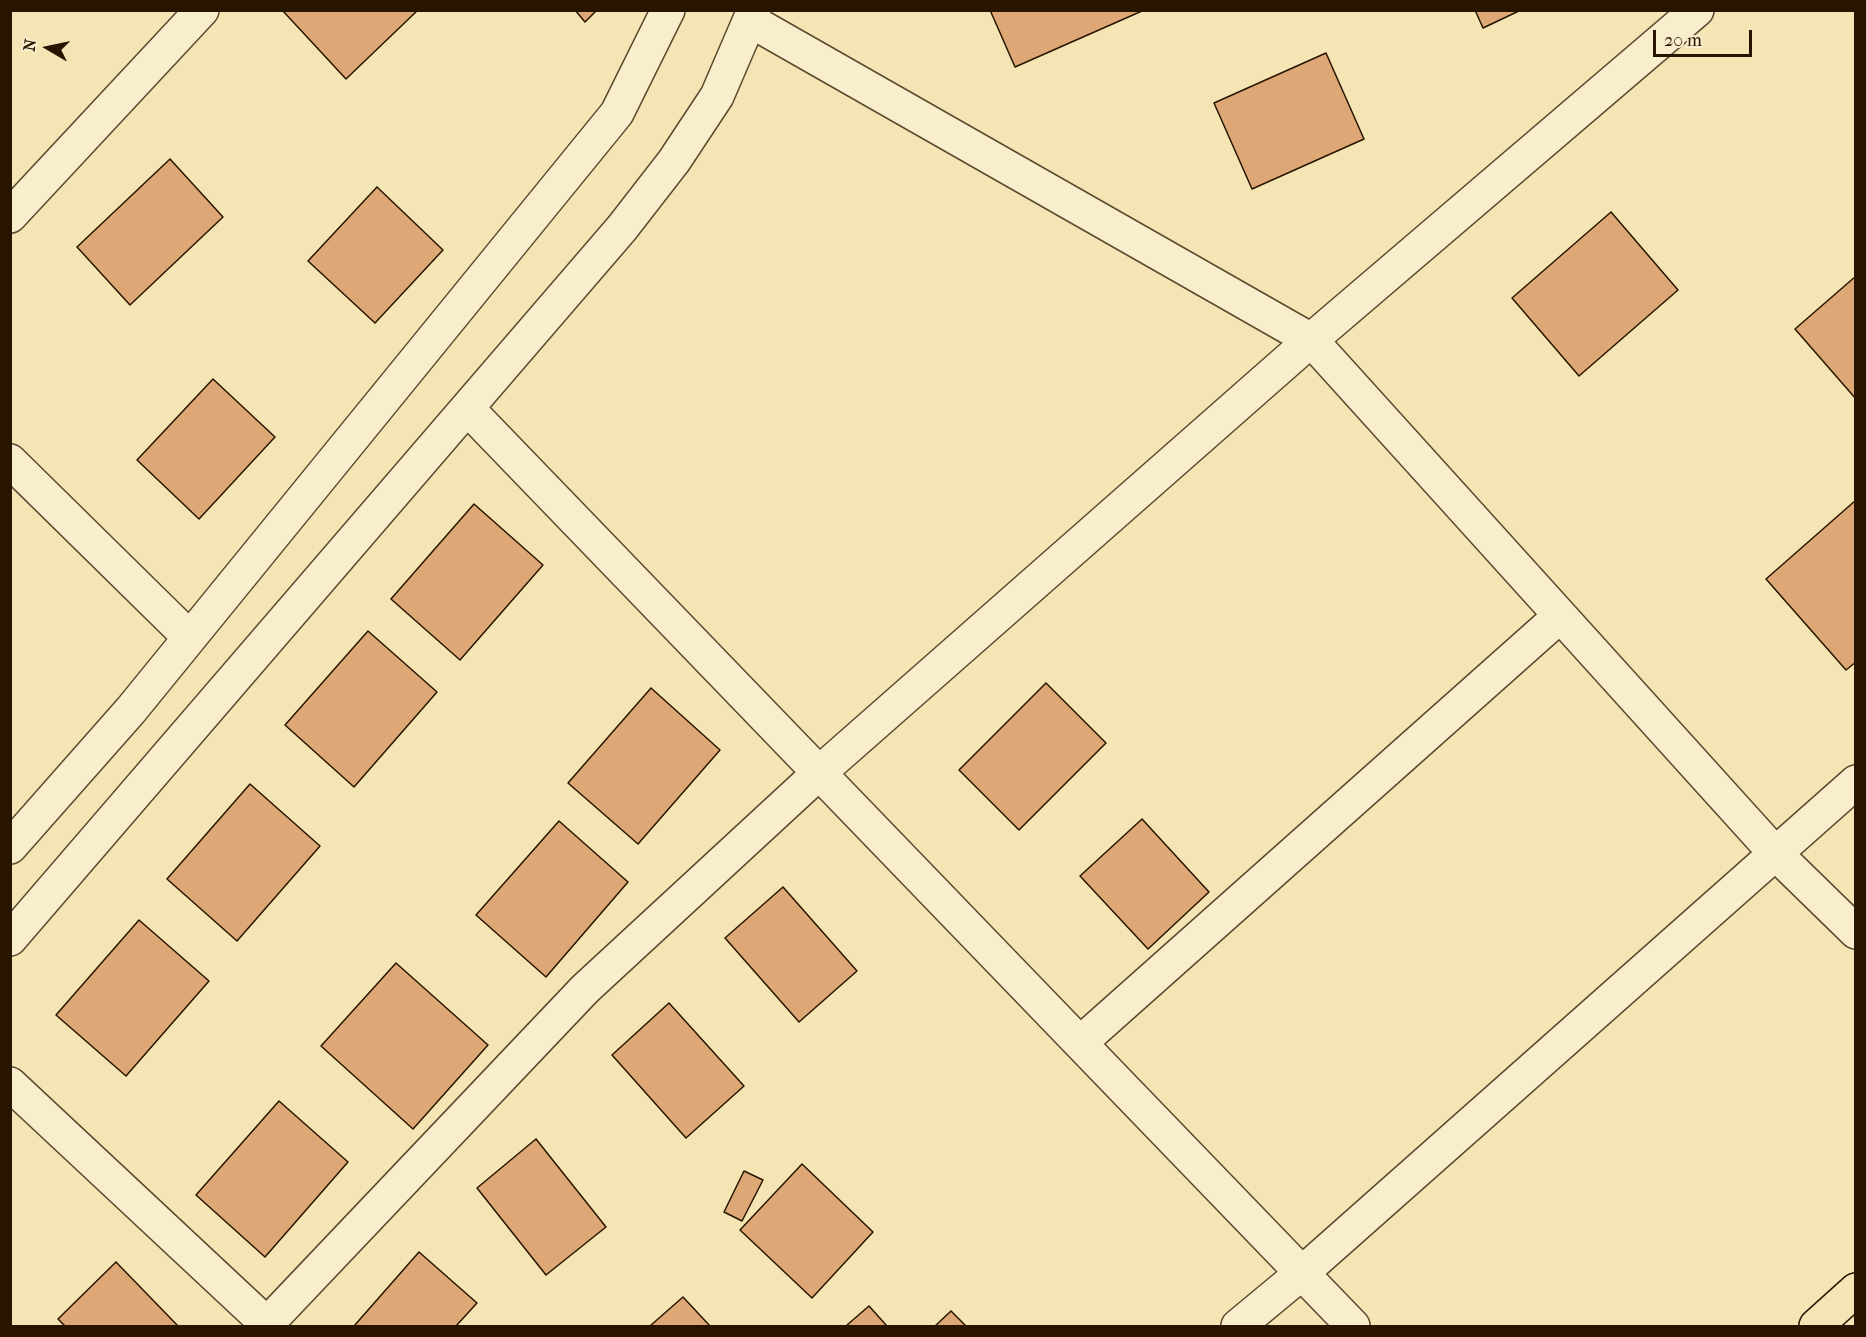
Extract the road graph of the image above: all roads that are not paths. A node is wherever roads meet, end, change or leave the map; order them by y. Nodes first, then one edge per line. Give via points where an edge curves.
1 (202, 10) edge
2 (668, 10) edge
3 (1696, 10) edge
4 (753, 16) edge
5 (10, 216) edge
6 (1311, 340) junction
7 (467, 408) junction
8 (10, 461) edge
9 (1560, 616) junction
10 (189, 637) junction
11 (819, 772) junction
12 (1856, 782) edge
13 (10, 847) edge
14 (1775, 853) junction
15 (1856, 933) edge
16 (10, 939) edge
17 (1080, 1043) junction
18 (10, 1084) edge
19 (1302, 1273) junction
20 (1856, 1290) edge
21 (267, 1326) edge
22 (1238, 1326) edge
23 (1353, 1326) edge
24 (1816, 1326) edge

1 - 5 street
2 - 10 street via 617,113
3 - 6 street
4 - 6 street
4 - 7 street via 717,96 674,161 622,228
6 - 9 street
6 - 11 street
7 - 11 street
7 - 16 street
8 - 10 street
9 - 14 street
9 - 17 street
10 - 13 street via 131,710
11 - 17 street
11 - 21 street via 585,989
12 - 14 street
14 - 15 street
14 - 19 street
17 - 19 street
18 - 21 street
19 - 22 street
19 - 23 street
20 - 24 main road

